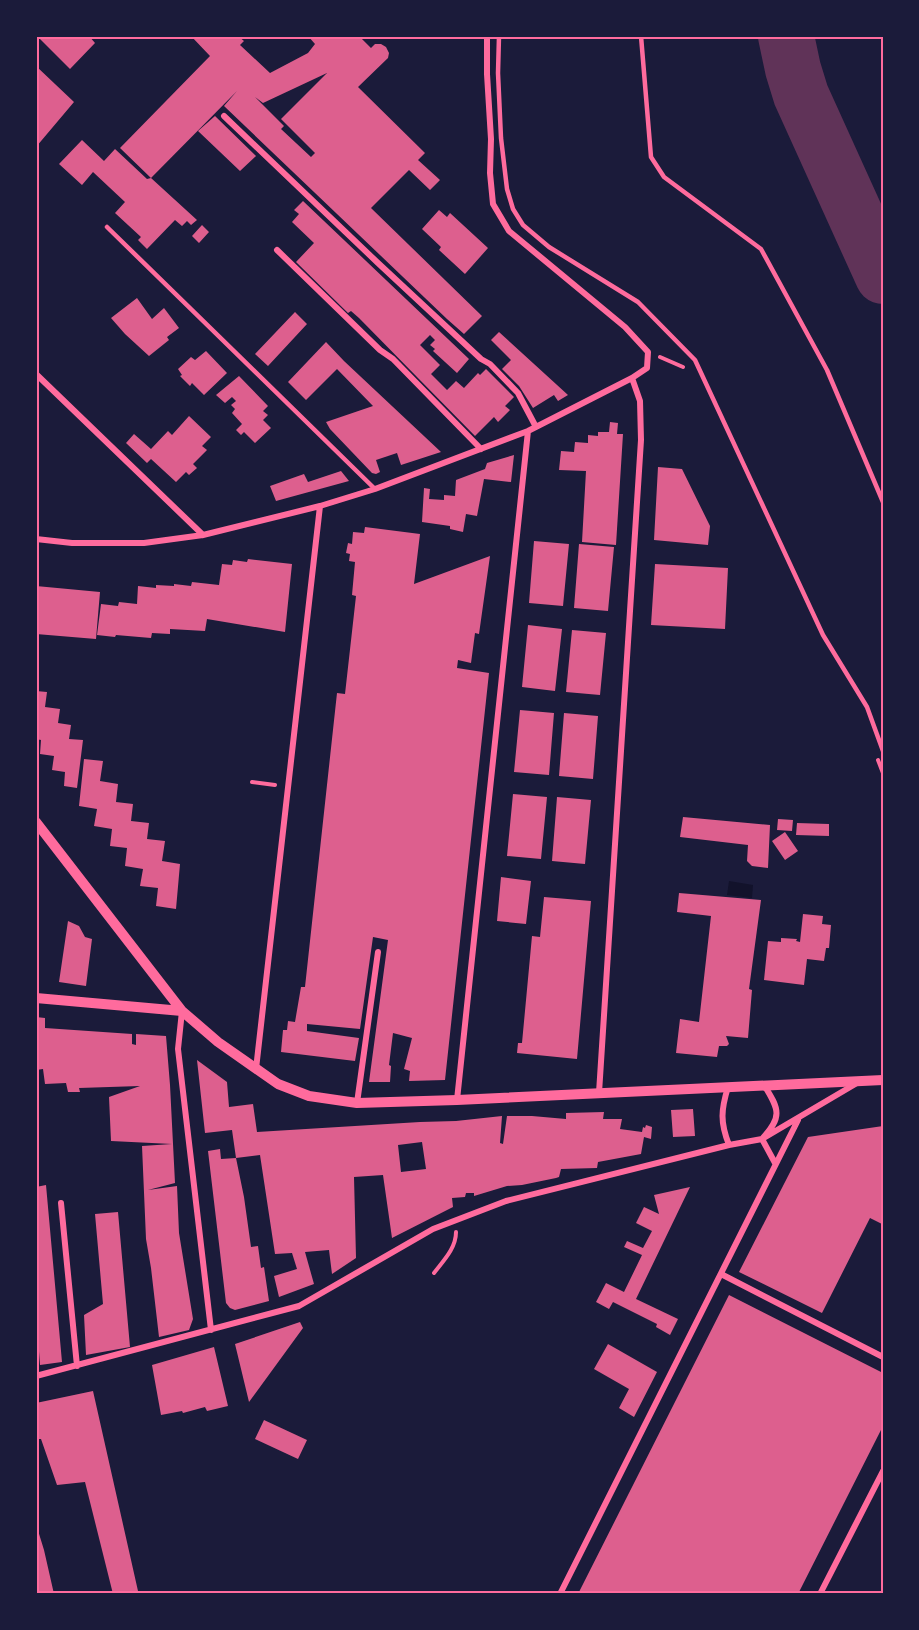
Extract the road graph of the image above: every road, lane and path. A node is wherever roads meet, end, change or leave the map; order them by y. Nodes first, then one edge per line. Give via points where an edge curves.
1 (487, 36) edge
2 (499, 36) edge
3 (641, 36) edge
4 (224, 116) dead end
5 (107, 227) dead end
6 (277, 250) dead end
7 (36, 374) edge
8 (632, 378) junction
9 (536, 427) junction
10 (528, 431) junction
11 (481, 449) junction
12 (375, 489) junction
13 (883, 502) edge
14 (320, 506) junction
15 (202, 535) junction
16 (38, 539) edge
17 (883, 751) edge
18 (252, 782) dead end
19 (288, 787) junction
20 (36, 822) edge
21 (378, 952) dead end
22 (36, 998) edge
23 (182, 1011) junction
24 (256, 1069) junction
25 (862, 1080) junction
26 (883, 1080) edge
27 (764, 1085) junction
28 (728, 1086) junction
29 (599, 1093) junction
30 (457, 1100) junction
31 (357, 1103) junction
32 (799, 1118) junction
33 (762, 1139) junction
34 (729, 1145) junction
35 (775, 1163) junction
36 (61, 1203) dead end
37 (457, 1220) junction
38 (434, 1273) dead end
39 (721, 1274) junction
40 (211, 1330) junction
41 (883, 1357) edge
42 (77, 1366) junction
43 (36, 1376) edge
44 (883, 1471) edge
45 (560, 1594) edge
46 (820, 1594) edge

1 - 8 street via 493,204 509,231 625,327 648,352 647,368
2 - 17 lane via 501,138 513,208 523,225 549,247 638,302 695,360 823,635 867,707
3 - 13 lane via 651,157 664,177 761,249 827,370
4 - 9 street via 490,364 518,393
5 - 12 lane
6 - 11 street via 380,350 393,358
7 - 15 street
8 - 9 street
8 - 29 street via 640,401 641,440
9 - 10 street
10 - 11 street
10 - 30 street
11 - 12 street
12 - 14 street
14 - 15 street
14 - 19 street
15 - 16 street via 144,543
18 - 19 path
19 - 24 street
20 - 23 street
21 - 31 street
22 - 23 street
23 - 24 street
23 - 40 street via 178,1049
24 - 31 street via 278,1084 309,1096
25 - 26 street
25 - 27 street
25 - 32 street
27 - 28 street
27 - 33 street via 777,1113 774,1126
28 - 29 street
28 - 34 street via 722,1128
29 - 30 street
30 - 31 street
32 - 33 street
32 - 35 street
33 - 34 street
33 - 35 street
34 - 37 street via 506,1201
35 - 39 street
36 - 42 street
37 - 38 path via 450,1252
37 - 40 street via 433,1229 299,1306
39 - 41 street
39 - 45 street
40 - 42 street
42 - 43 street
44 - 46 street

